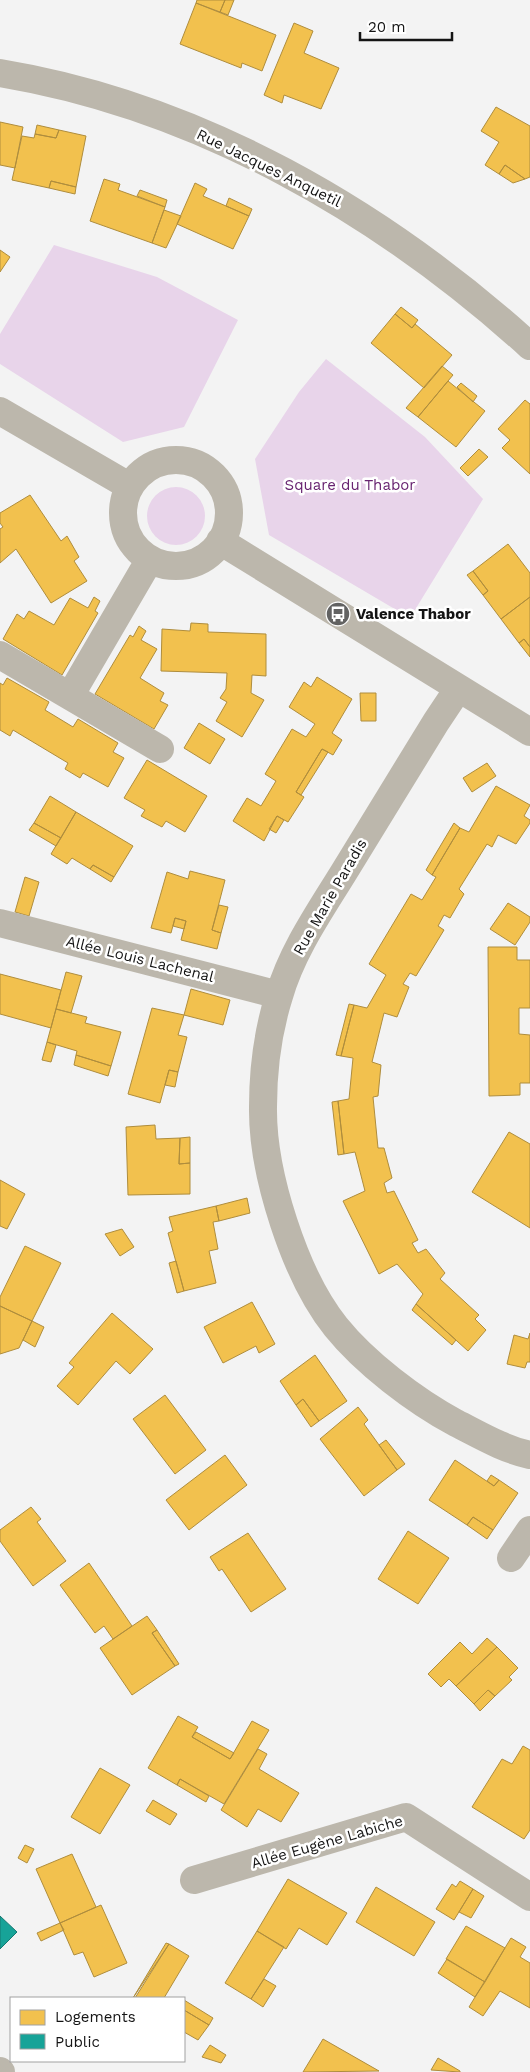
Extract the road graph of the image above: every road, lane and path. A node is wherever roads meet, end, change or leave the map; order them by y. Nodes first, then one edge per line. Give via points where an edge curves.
1 (0, 74) edge
2 (530, 346) edge
3 (0, 411) edge
4 (129, 486) junction
5 (220, 541) junction
6 (150, 560) junction
7 (0, 655) edge
8 (458, 689) junction
9 (70, 696) junction
10 (530, 732) edge
11 (160, 749) dead end
12 (0, 923) edge
13 (279, 995) junction
14 (530, 1455) edge
15 (530, 1530) edge
16 (510, 1558) dead end
17 (194, 1880) dead end
18 (530, 1897) edge

1 - 2 street, Rue Jacques Anquetil via 35,79 127,104 220,140 303,182 354,211 415,253 481,301
3 - 4 street
4 - 5 street via 151,465 166,460 181,460 204,467 224,490 229,507 228,525
4 - 6 street via 123,502 127,535 136,549
5 - 6 street via 212,551 189,564 162,564
5 - 8 street
6 - 9 street
7 - 9 street
8 - 10 street
8 - 13 street, Rue Marie Paradis via 303,939
9 - 11 street
12 - 13 street, Allée Louis Lachenal
13 - 14 street, Rue Marie Paradis via 268,1044 263,1108 271,1176 284,1224 305,1277 336,1327 389,1379 437,1413 508,1450
15 - 16 street
17 - 18 street, Allée Eugène Labiche via 406,1817

